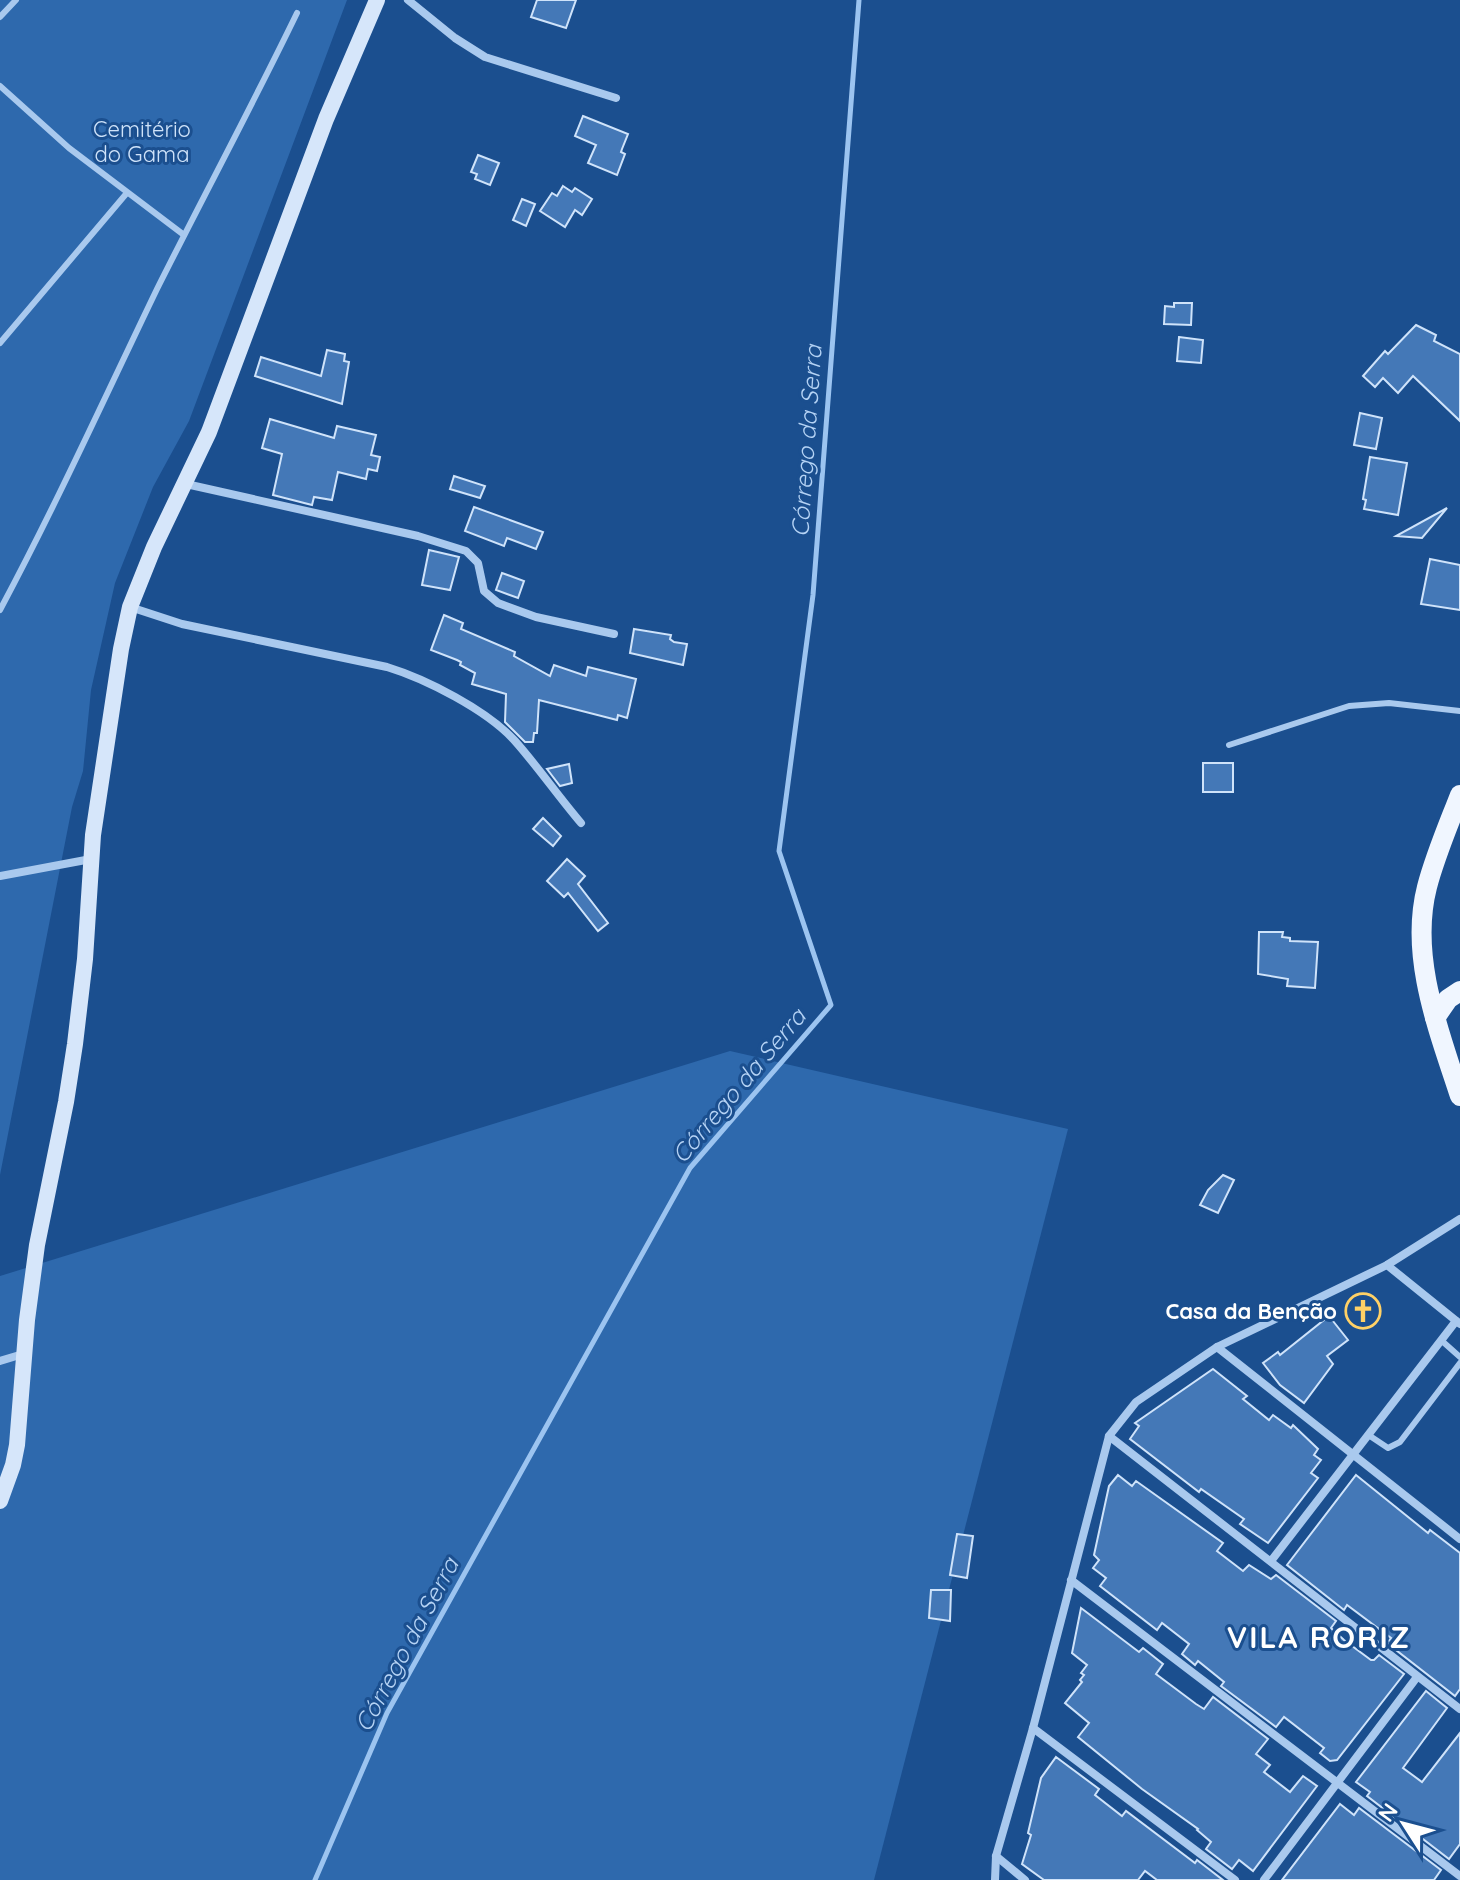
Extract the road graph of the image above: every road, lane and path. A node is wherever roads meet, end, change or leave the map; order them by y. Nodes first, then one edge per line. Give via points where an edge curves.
1 (16, 0) edge
2 (377, 0) edge
3 (408, 0) edge
4 (297, 13) dead end
5 (0, 17) edge
6 (0, 86) edge
7 (616, 98) dead end
8 (126, 194) junction
9 (184, 235) junction
10 (0, 343) edge
11 (186, 484) junction
12 (130, 607) junction
13 (0, 610) edge
14 (614, 634) dead end
15 (1460, 711) edge
16 (1229, 745) dead end
17 (1460, 795) edge
18 (581, 823) dead end
19 (91, 859) junction
20 (0, 876) edge
21 (1460, 991) edge
22 (1435, 1018) junction
23 (1460, 1096) edge
24 (1460, 1219) edge
25 (1460, 1228) edge
26 (1442, 1232) junction
27 (1387, 1265) junction
28 (1458, 1323) edge
29 (1442, 1341) junction
30 (1217, 1347) junction
31 (23, 1354) junction
32 (1460, 1357) edge
33 (0, 1361) edge
34 (1460, 1363) edge
35 (1109, 1436) junction
36 (1370, 1436) junction
37 (1354, 1456) junction
38 (0, 1501) edge
39 (1460, 1539) edge
40 (1271, 1561) junction
41 (1071, 1580) junction
42 (1417, 1677) junction
43 (1460, 1709) edge
44 (1033, 1728) junction
45 (1336, 1782) junction
46 (996, 1856) junction
47 (1460, 1876) edge
48 (995, 1880) edge
49 (1025, 1880) edge
50 (1235, 1880) edge
51 (1264, 1880) edge

1 - 5 lane
2 - 11 street
3 - 7 street via 485,57
4 - 9 lane
6 - 8 lane
8 - 9 lane
8 - 10 lane
9 - 13 lane
11 - 12 street
11 - 14 street via 466,551 478,563 484,591 498,603
12 - 18 street via 182,624 419,678 498,725
12 - 19 street
15 - 16 lane via 1389,703 1349,706
17 - 22 main road via 1426,890 1422,948
19 - 20 street
19 - 31 street via 75,1044 37,1245
21 - 22 main road
22 - 23 main road
24 - 26 street
25 - 26 street
26 - 27 street
27 - 28 street
27 - 30 street
28 - 29 street
29 - 32 lane
29 - 36 street
30 - 35 street via 1136,1402
30 - 37 street
31 - 33 street
31 - 38 street via 17,1445
34 - 36 lane via 1400,1442 1388,1448
35 - 40 street
35 - 41 street
36 - 37 street
37 - 39 street
37 - 40 street
40 - 42 street
41 - 44 street
41 - 45 street
42 - 43 street
42 - 45 street
44 - 46 street
44 - 50 street
45 - 47 street
45 - 51 street
46 - 48 street
46 - 49 street

